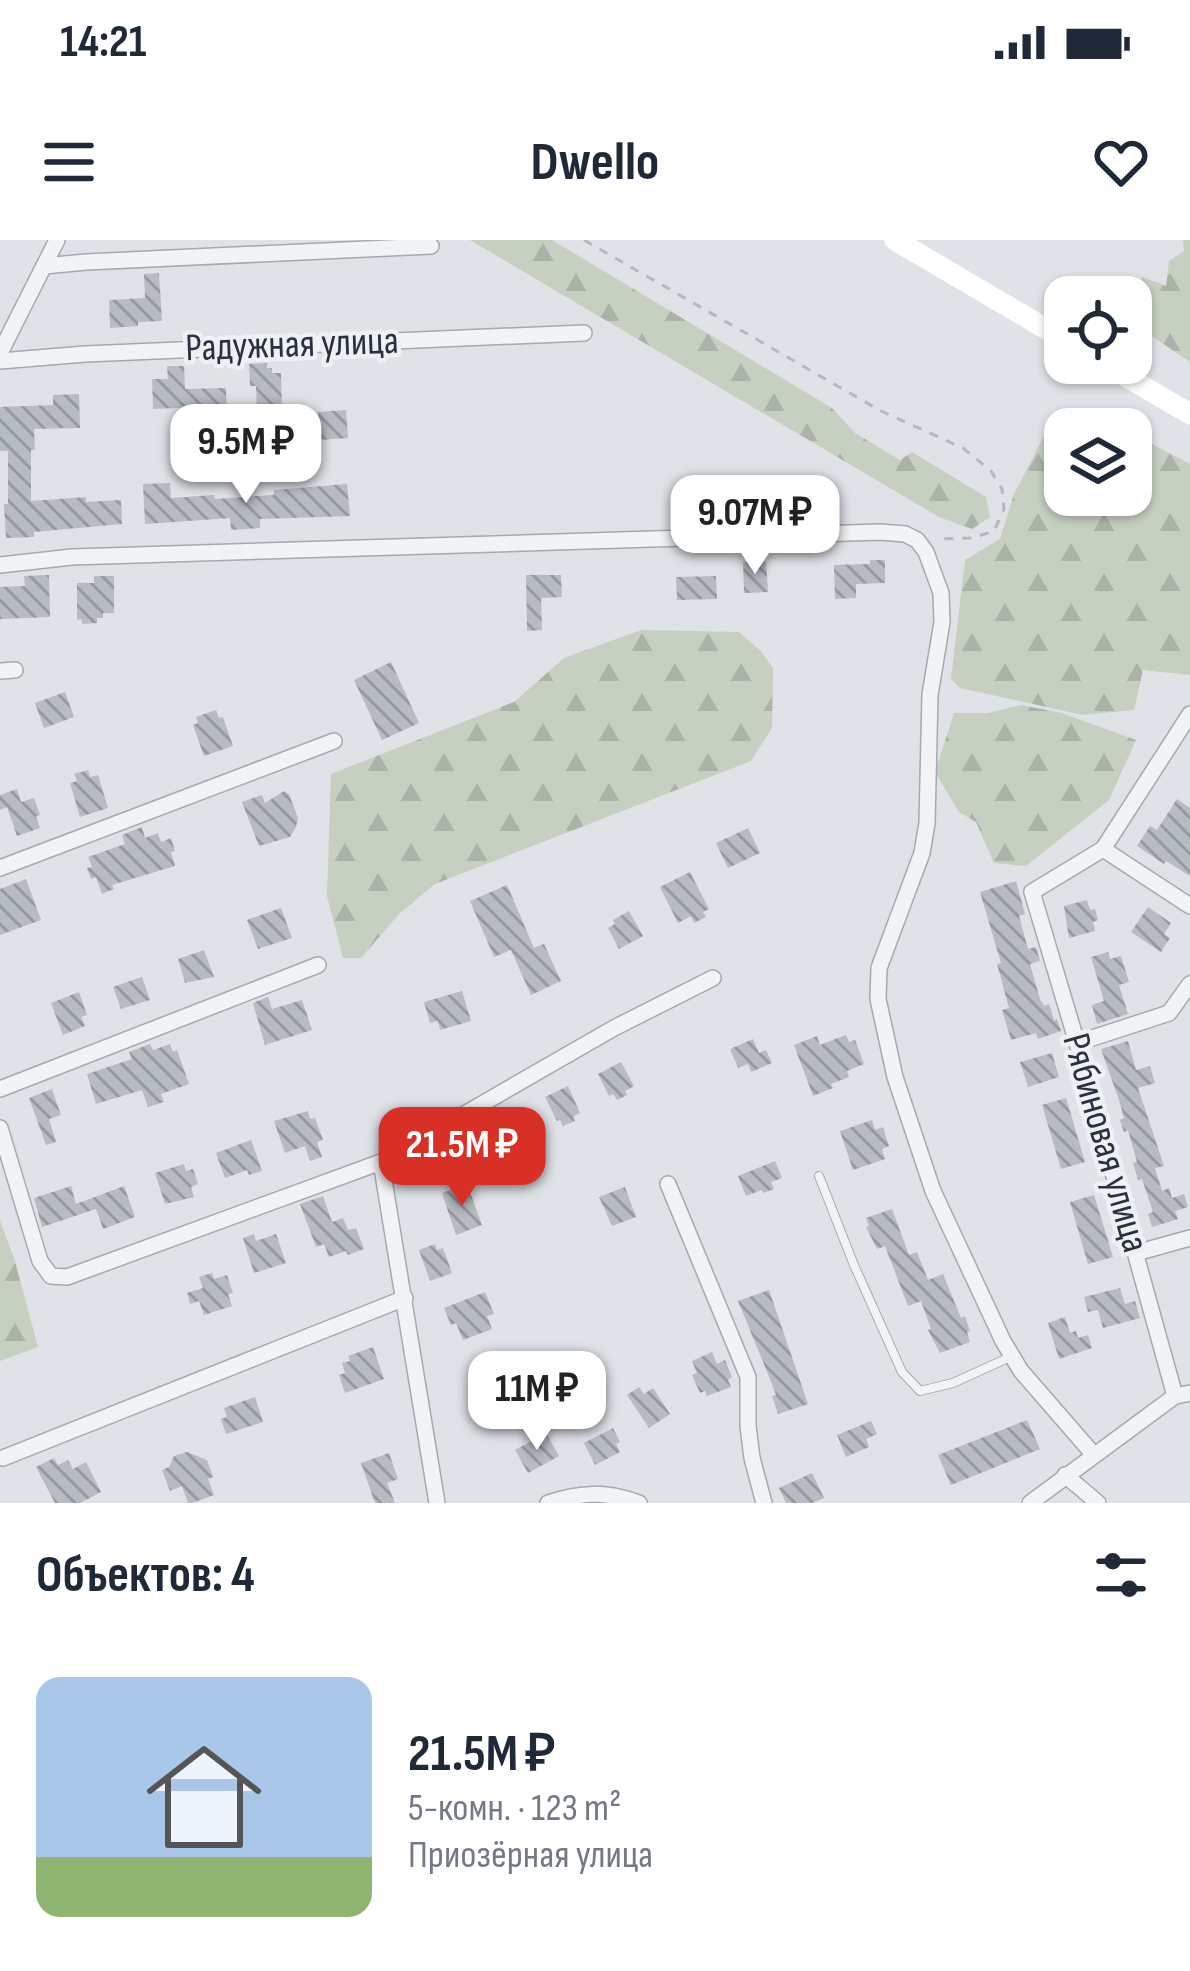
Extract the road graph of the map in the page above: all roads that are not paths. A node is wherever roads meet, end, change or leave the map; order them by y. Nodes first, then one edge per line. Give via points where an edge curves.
1 (57, 240) edge
2 (895, 240) edge
3 (431, 246) dead end
4 (44, 266) junction
5 (1044, 328) edge
6 (584, 333) dead end
7 (0, 357) edge
8 (1139, 384) edge
9 (1190, 414) edge
10 (0, 565) edge
11 (1190, 714) edge
12 (334, 741) dead end
13 (1102, 849) junction
14 (0, 868) edge
15 (1190, 906) edge
16 (318, 964) dead end
17 (713, 978) dead end
18 (1190, 984) edge
19 (1077, 1043) junction
20 (0, 1089) edge
21 (0, 1128) edge
22 (381, 1162) junction
23 (819, 1176) dead end
24 (668, 1184) dead end
25 (1190, 1238) edge
26 (1136, 1253) junction
27 (405, 1298) junction
28 (1012, 1357) junction
29 (1182, 1394) edge
30 (1094, 1455) junction
31 (3, 1458) dead end
32 (1065, 1475) junction
33 (437, 1503) edge
34 (548, 1503) edge
35 (639, 1503) edge
36 (764, 1503) edge
37 (1030, 1503) edge
38 (1098, 1503) edge

1 - 4 street
2 - 5 main road
3 - 4 street
4 - 7 street
6 - 7 street, Радужная улица
8 - 9 main road
10 - 28 street via 880,532 917,540 941,593 927,823 879,968 878,999 933,1191
11 - 13 street
12 - 14 street
13 - 15 street
13 - 19 street, Рябиновая улица via 1032,892
16 - 20 street
17 - 22 street
18 - 19 street via 1169,1013
19 - 26 street, Рябиновая улица
21 - 22 street via 32,1242 52,1276
22 - 27 street
23 - 28 lane via 902,1372 920,1391
24 - 36 street via 748,1377 750,1442
25 - 26 street
26 - 29 street, Рябиновая улица
27 - 31 street
27 - 33 street
28 - 30 street
29 - 30 street
30 - 32 street
32 - 37 street
32 - 38 street
34 - 35 street via 612,1493

